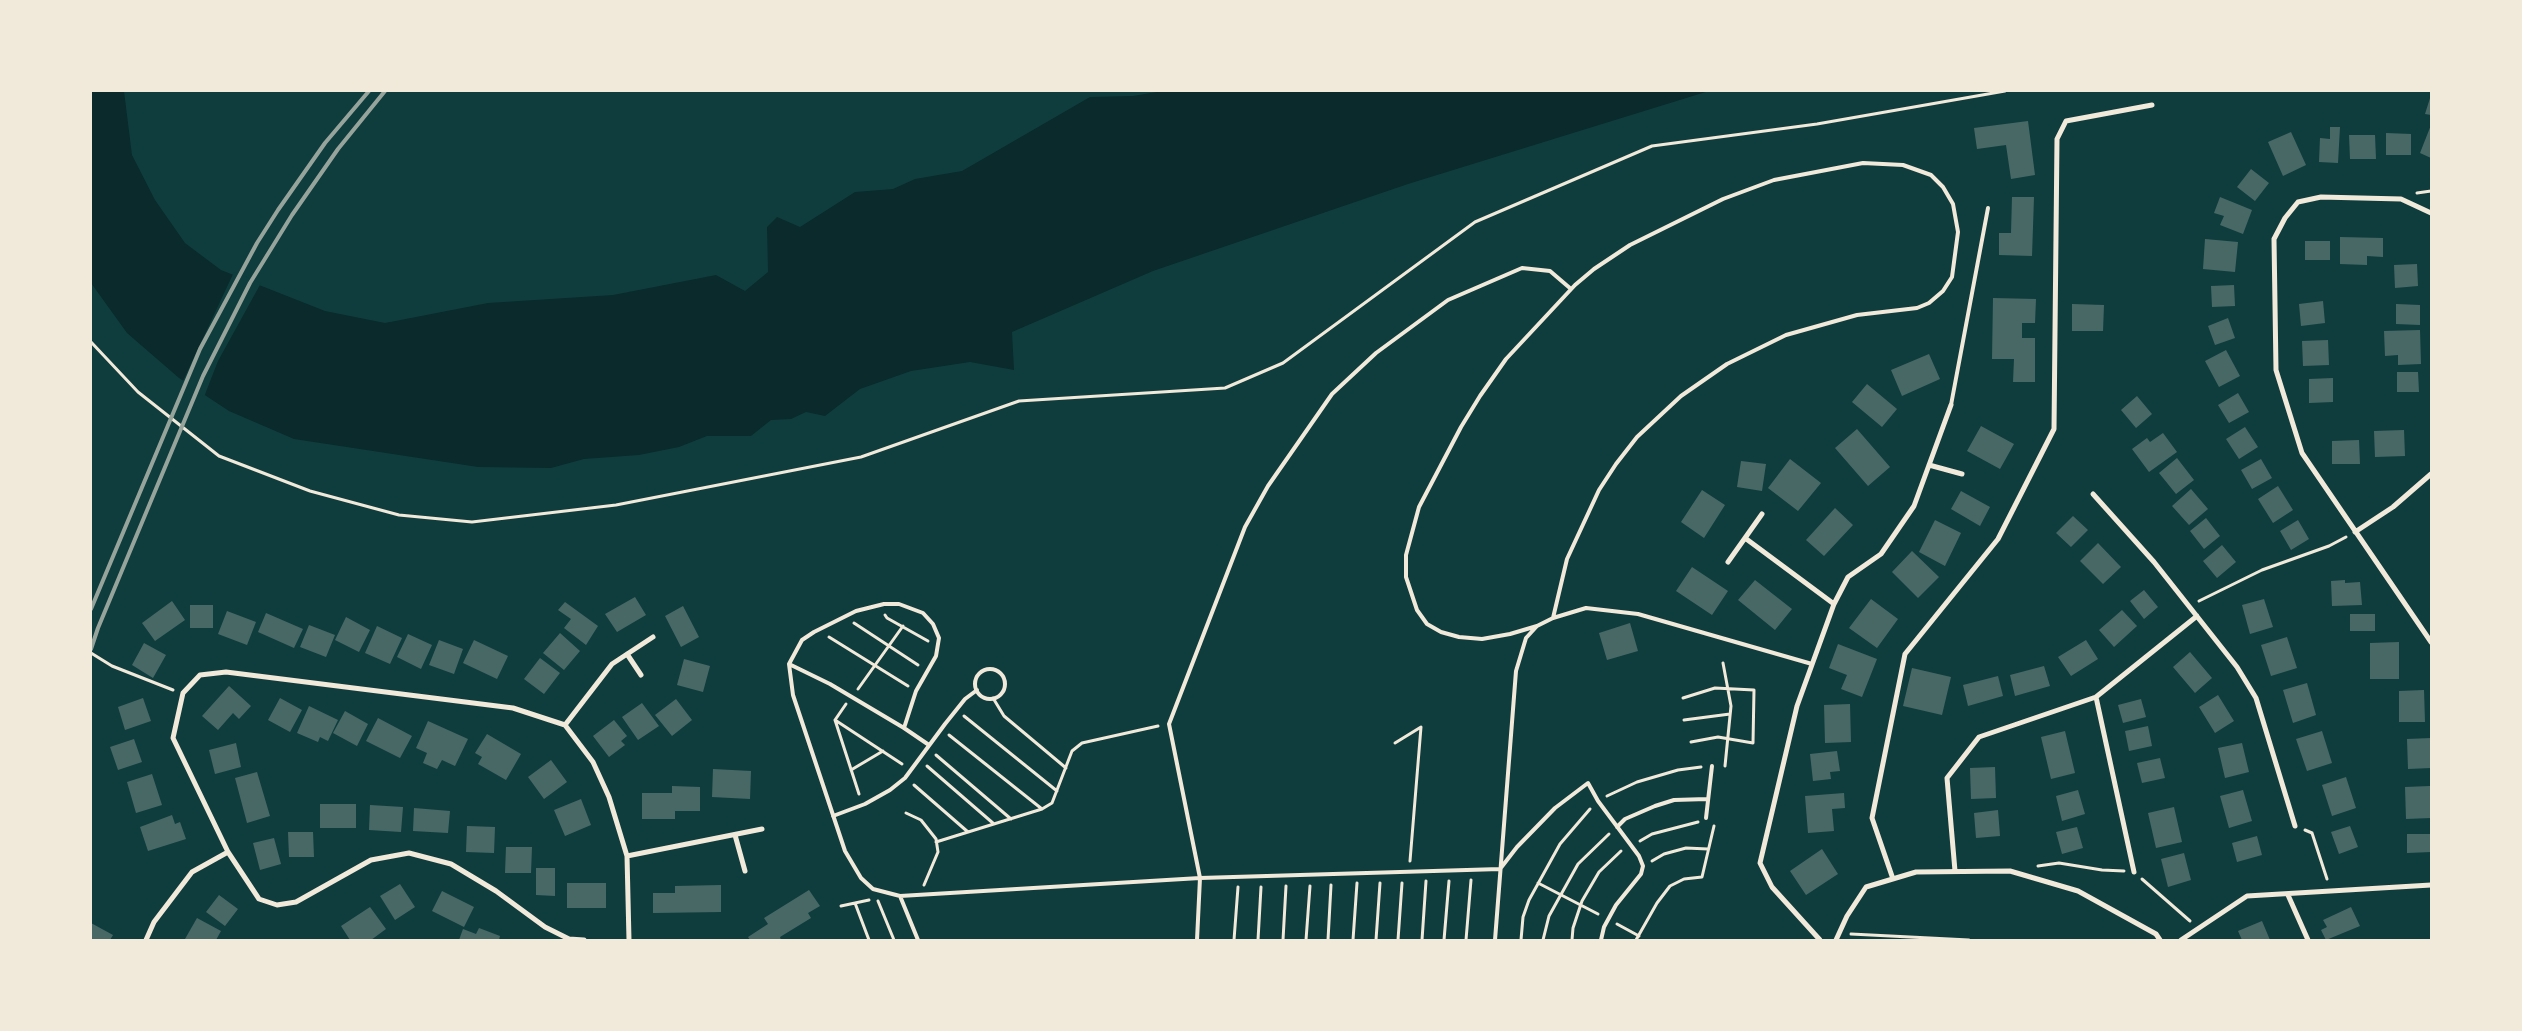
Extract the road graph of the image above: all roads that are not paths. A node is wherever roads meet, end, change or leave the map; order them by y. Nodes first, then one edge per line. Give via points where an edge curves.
1 (2152, 106) dead end
2 (1988, 208) dead end
3 (2431, 213) edge
4 (1572, 289) junction
5 (1951, 405) joint
6 (1929, 465) junction
7 (1962, 474) dead end
8 (2431, 474) edge
9 (2093, 494) dead end
10 (1762, 514) dead end
11 (2355, 532) junction
12 (1745, 538) junction
13 (1728, 562) dead end
14 (1834, 604) junction
15 (2197, 616) junction
16 (1552, 618) junction
17 (1537, 626) junction
18 (653, 637) dead end
19 (2431, 642) edge
20 (627, 654) junction
21 (789, 664) junction
22 (1812, 664) junction
23 (641, 675) dead end
24 (977, 690) junction
25 (2096, 697) junction
26 (565, 725) junction
27 (904, 728) junction
28 (928, 746) junction
29 (1712, 766) road end
30 (1707, 799) junction
31 (833, 816) junction
32 (1706, 818) dead end
33 (2295, 826) road end
34 (1617, 827) junction
35 (762, 829) dead end
36 (735, 835) junction
37 (228, 852) junction
38 (627, 856) junction
39 (1500, 869) junction
40 (745, 871) dead end
41 (1955, 871) junction
42 (2134, 872) road end
43 (1200, 878) junction
44 (1893, 879) junction
45 (2431, 885) edge
46 (2288, 895) junction
47 (900, 896) junction
48 (1837, 937) edge
49 (146, 940) edge
50 (584, 940) edge
51 (629, 940) edge
52 (918, 940) edge
53 (1197, 940) edge
54 (1495, 940) edge
55 (1601, 940) edge
56 (1820, 940) edge
57 (2160, 940) edge
58 (2182, 940) edge
59 (2308, 940) edge

1 - 44 street via 2066,121 2057,140 2054,429 1998,539 1905,654 1872,818
2 - 5 lane
3 - 11 street via 2401,199 2321,197 2298,202 2274,240 2276,370 2302,454
4 - 16 lane via 1594,269 1630,245 1667,226 1774,180 1805,172 1862,162 1903,166 1931,175 1953,204 1957,246 1952,277 1943,291 1929,303 1902,312 1857,315 1786,336 1727,364 1659,415 1616,464 1588,510 1566,559
4 - 17 lane via 1506,359 1480,396 1419,507 1406,555 1406,577 1417,610 1427,624 1441,632 1482,639
4 - 43 lane via 1550,271 1522,268 1448,300 1376,353 1332,394 1268,486 1245,527 1169,724
5 - 6 street
6 - 7 street
6 - 14 street via 1914,506 1881,554 1848,577
8 - 11 street via 2393,507
9 - 15 street
10 - 12 street
11 - 19 street
12 - 13 street
12 - 14 street
14 - 22 street
15 - 25 street
15 - 33 street via 2237,667 2256,698
16 - 17 lane
16 - 22 lane via 1586,608 1638,614
17 - 39 lane via 1526,638 1516,671
18 - 20 street
20 - 23 street
20 - 26 street via 612,664
21 - 27 lane
21 - 27 lane via 802,640 856,611 899,604 923,613 933,624 938,641 936,656 916,691
21 - 31 lane via 793,695
22 - 56 street via 1797,706 1760,862 1772,886
24 - 24 lane via 978,676 985,670 995,670 1003,676 1005,685 1001,694 993,698 984,697
24 - 28 lane via 956,710
25 - 41 street via 1979,737 1948,778
25 - 42 street
26 - 37 street via 512,708 444,698 226,672 200,676 183,693 173,738
26 - 38 street via 594,762 609,797
27 - 28 lane
28 - 31 lane via 905,778 890,790
29 - 30 lane
30 - 32 lane
30 - 34 lane via 1674,800 1625,819
31 - 47 lane via 852,865 873,889
34 - 39 lane via 1588,783 1555,808
34 - 55 lane via 1643,866 1641,874 1608,919
35 - 36 street
36 - 38 street
36 - 40 street
37 - 49 street via 192,872 154,922
37 - 50 street via 259,899 277,905 296,902 371,860 409,853 451,864 496,891 545,927 569,938
38 - 51 street
39 - 43 lane
39 - 54 lane
41 - 44 street via 1916,872
41 - 57 street via 2010,871 2078,891 2156,934
43 - 47 lane
43 - 53 lane
44 - 48 street via 1866,888
45 - 46 street
46 - 58 street via 2246,896
46 - 59 street
47 - 52 lane

